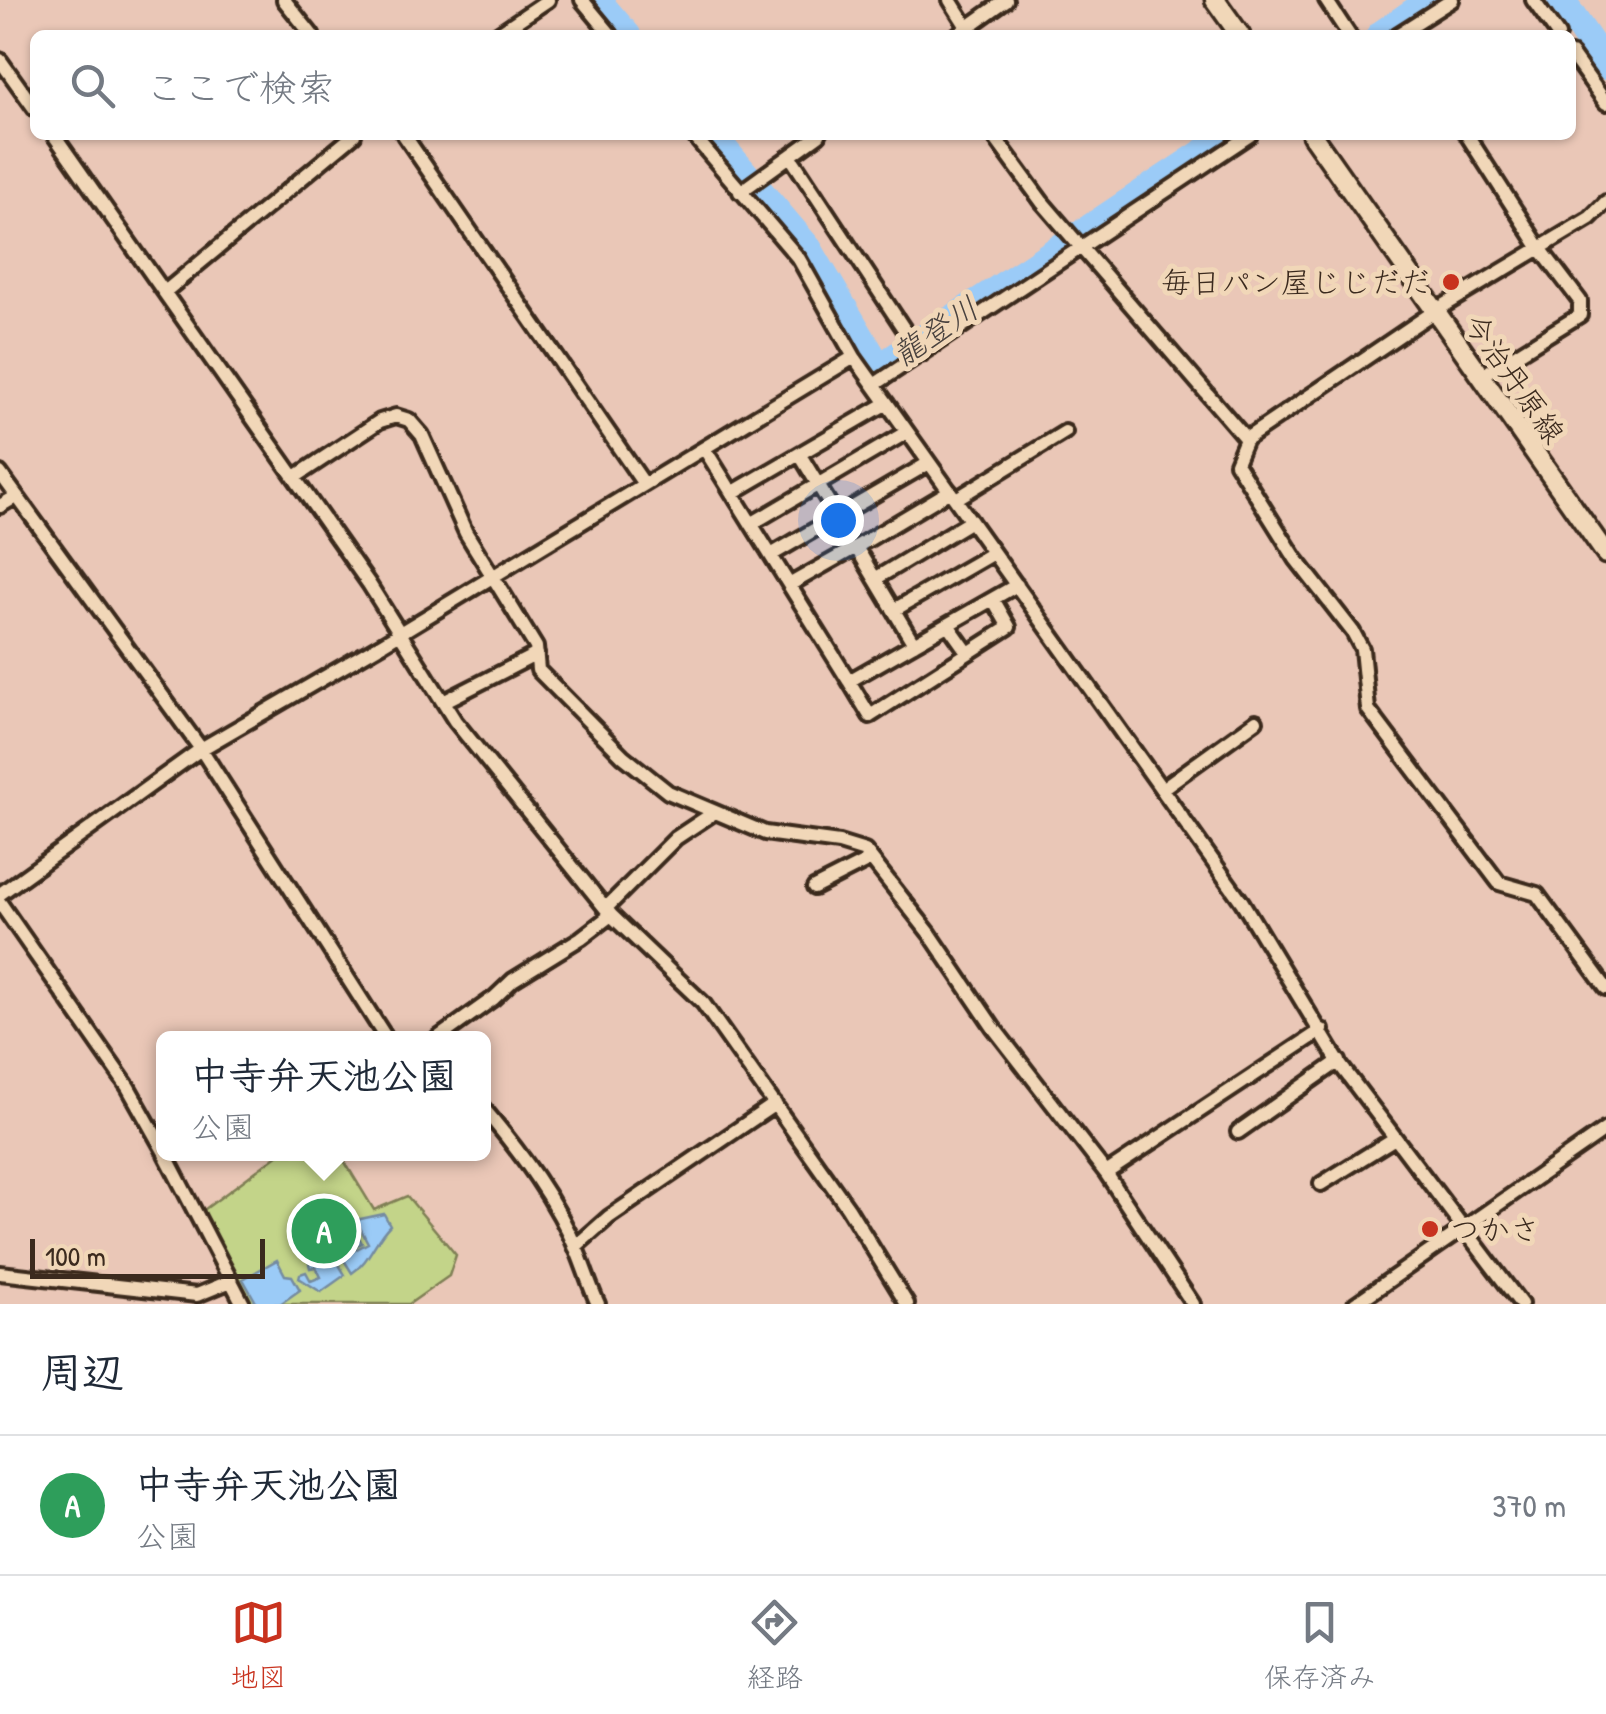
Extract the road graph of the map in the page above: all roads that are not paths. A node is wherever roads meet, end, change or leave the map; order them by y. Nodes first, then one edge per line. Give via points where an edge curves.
1 (284, 0) edge
2 (548, 0) edge
3 (582, 0) edge
4 (950, 0) edge
5 (1006, 0) edge
6 (1214, 0) edge
7 (1326, 0) edge
8 (1452, 0) edge
9 (1533, 0) edge
10 (308, 30) edge
11 (503, 30) edge
12 (607, 30) edge
13 (962, 30) edge
14 (963, 30) edge
15 (1236, 30) edge
16 (1346, 30) edge
17 (1406, 30) edge
18 (1554, 30) edge
19 (0, 60) edge
20 (1576, 61) edge
21 (30, 102) edge
22 (1606, 103) edge
23 (58, 140) edge
24 (348, 140) edge
25 (407, 140) edge
26 (697, 140) edge
27 (812, 140) edge
28 (998, 140) edge
29 (1243, 140) edge
30 (1315, 140) edge
31 (1470, 140) edge
32 (790, 156) junction
33 (740, 192) junction
34 (1606, 202) edge
35 (1539, 247) junction
36 (1082, 248) junction
37 (166, 291) junction
38 (1435, 312) junction
39 (921, 355) junction
40 (854, 357) junction
41 (1480, 377) junction
42 (874, 385) junction
43 (887, 404) junction
44 (907, 432) junction
45 (1065, 432) dead end
46 (1246, 440) junction
47 (704, 448) junction
48 (800, 454) junction
49 (929, 462) junction
50 (0, 473) edge
51 (295, 477) junction
52 (644, 484) junction
53 (819, 484) junction
54 (732, 493) junction
55 (953, 495) junction
56 (17, 496) junction
57 (0, 506) edge
58 (837, 516) junction
59 (971, 521) junction
60 (751, 524) junction
61 (1604, 545) edge
62 (856, 546) junction
63 (992, 552) junction
64 (771, 556) junction
65 (492, 577) junction
66 (875, 579) junction
67 (789, 584) junction
68 (1016, 585) junction
69 (993, 598) junction
70 (894, 610) junction
71 (948, 624) junction
72 (400, 632) junction
73 (914, 644) junction
74 (537, 654) junction
75 (968, 654) junction
76 (849, 681) junction
77 (444, 702) junction
78 (1256, 720) dead end
79 (201, 749) junction
80 (1163, 788) junction
81 (714, 812) junction
82 (870, 859) junction
83 (814, 888) dead end
84 (0, 894) edge
85 (0, 903) edge
86 (609, 912) junction
87 (1606, 988) edge
88 (1322, 1030) junction
89 (382, 1031) edge
90 (448, 1031) edge
91 (1339, 1061) junction
92 (775, 1104) junction
93 (491, 1118) edge
94 (1606, 1129) edge
95 (1238, 1132) dead end
96 (156, 1137) edge
97 (1395, 1138) junction
98 (170, 1161) edge
99 (1106, 1173) junction
100 (1321, 1184) dead end
101 (1463, 1229) junction
102 (576, 1247) junction
103 (0, 1274) edge
104 (231, 1281) junction
105 (244, 1304) edge
106 (598, 1304) edge
107 (908, 1304) edge
108 (1193, 1304) edge
109 (1355, 1304) edge
110 (1521, 1304) edge

1 - 10 street
2 - 11 street
3 - 12 street
4 - 13 street
5 - 14 street
6 - 15 main road
7 - 16 street
8 - 17 street
9 - 18 street
19 - 21 street
20 - 22 street
23 - 37 street
24 - 37 street
25 - 52 street
26 - 33 street
27 - 32 street
28 - 36 street
29 - 36 street
30 - 38 main road, 今治丹原線
31 - 35 street
32 - 33 street
32 - 39 street
33 - 40 street via 799,259
34 - 35 street
35 - 38 street
35 - 41 street via 1580,301 1580,315
36 - 39 street
36 - 46 street
37 - 51 street
38 - 41 main road, 今治丹原線
38 - 46 street
39 - 42 street
40 - 42 street
40 - 47 street
41 - 61 main road, 今治丹原線
42 - 43 street
43 - 44 street
43 - 48 street
44 - 49 street
44 - 53 street
45 - 55 street
46 - 87 street via 1236,463 1362,648 1368,710 1499,884 1537,894
47 - 52 street
47 - 54 street
48 - 53 street
48 - 54 street
49 - 55 street
49 - 58 street
50 - 56 street
51 - 65 street via 380,421 409,420
51 - 72 street
52 - 65 street
53 - 58 street
53 - 60 street
54 - 60 street
55 - 59 street
55 - 62 street
56 - 57 street
56 - 79 street
58 - 64 street
59 - 63 street
59 - 66 street
60 - 64 street
62 - 66 street
62 - 67 street
63 - 68 street
63 - 70 street
64 - 67 street
65 - 72 street
65 - 74 street
66 - 70 street
67 - 76 street
68 - 69 street
68 - 80 street
69 - 71 street
69 - 75 street via 1009,627
70 - 73 street
71 - 73 street
71 - 75 street
72 - 77 street
72 - 79 street
73 - 76 street
74 - 77 street
74 - 81 street via 538,670 623,756 668,792
75 - 76 street via 870,716
77 - 86 street
78 - 80 street
79 - 84 street
79 - 89 street
80 - 88 street
81 - 82 street via 765,832 839,843
81 - 86 street via 676,838
82 - 83 street
82 - 99 street
85 - 96 street
86 - 90 street
86 - 92 street via 704,1003
88 - 91 street
88 - 99 street
91 - 95 street
91 - 97 street
92 - 102 street via 609,1217
92 - 107 street
93 - 102 street via 521,1154
94 - 101 street
97 - 100 street
97 - 101 street
98 - 104 street
99 - 108 street
101 - 109 street
101 - 110 street
102 - 106 street
103 - 104 street via 197,1294
104 - 105 street

